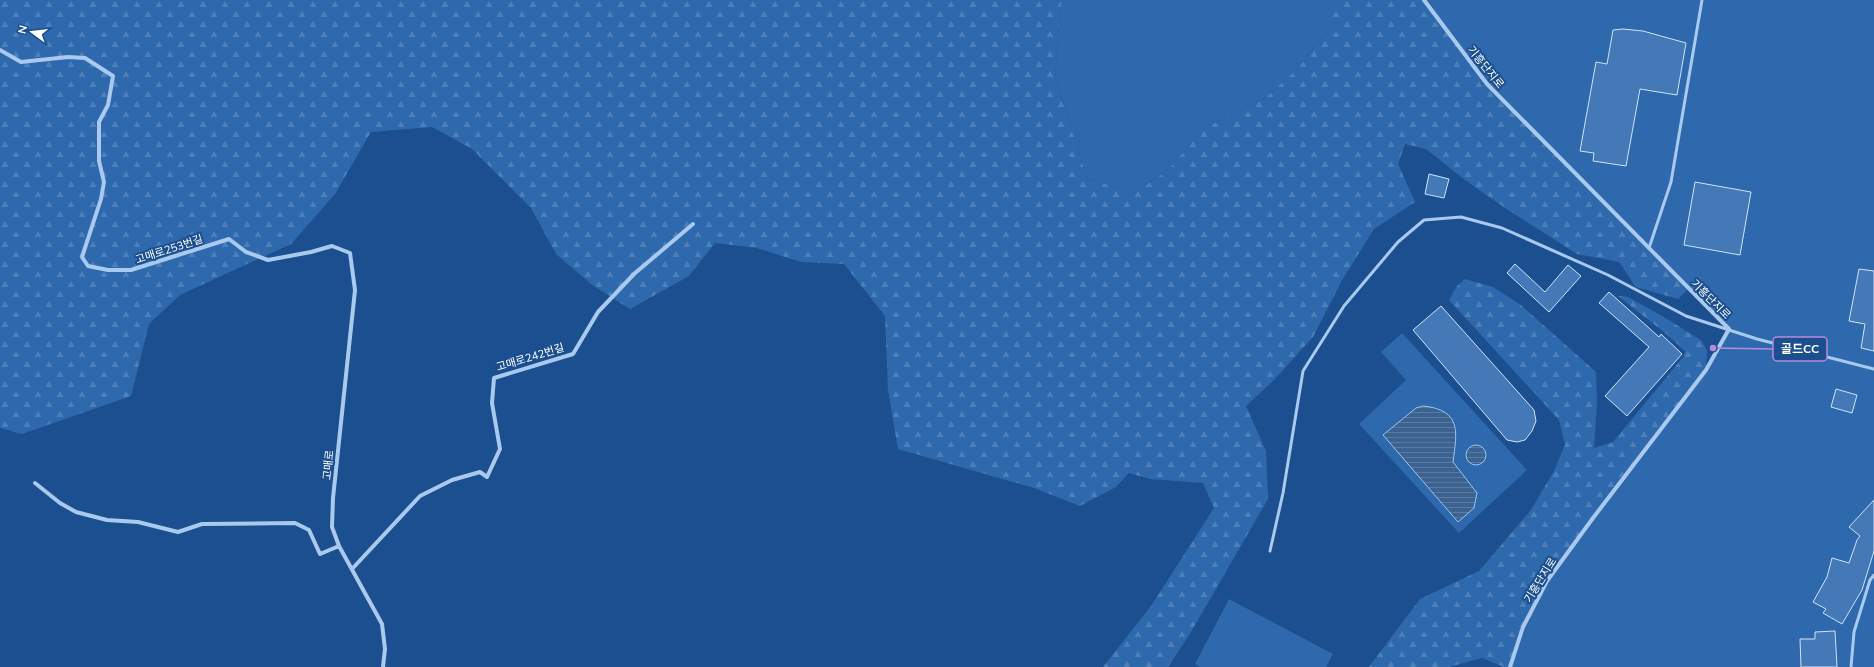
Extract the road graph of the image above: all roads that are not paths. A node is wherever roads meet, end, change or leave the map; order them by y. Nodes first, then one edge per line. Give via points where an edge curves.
1 (1424, 0) edge
2 (1702, 0) edge
3 (0, 50) edge
4 (693, 224) dead end
5 (1649, 248) junction
6 (350, 253) joint
7 (1729, 329) junction
8 (1874, 369) edge
9 (35, 483) dead end
10 (339, 546) junction
11 (1270, 551) dead end
12 (352, 569) junction
13 (1874, 575) edge
14 (383, 667) edge
15 (1510, 667) edge
16 (1851, 667) edge

1 - 5 street, 기흥단지로 via 1487,84
2 - 5 lane via 1671,182
3 - 6 street, 고매로253번길 via 21,62 68,57 85,58 113,76 108,105 99,122 99,161 104,182 82,257 88,266 108,270 131,270 229,239 246,252 268,260 332,246
4 - 12 street, 고매로242번길 via 634,274 598,312 573,354 494,378 492,403 500,449 487,477 480,472 452,480 420,496
5 - 7 street, 기흥단지로
6 - 10 street, 고매로 via 356,290 333,498 332,527
7 - 8 lane via 1757,339
7 - 11 lane via 1686,316 1608,275 1502,228 1461,217 1424,220 1398,242 1344,306 1303,370 1283,493
7 - 15 street, 기흥단지로 via 1706,370 1547,581 1523,627
9 - 10 street via 76,512 108,520 138,522 178,532 202,524 296,523 309,530 320,554
10 - 12 street, 고매로
12 - 14 street, 고매로 via 382,624 385,649
13 - 16 lane via 1870,580 1854,632

